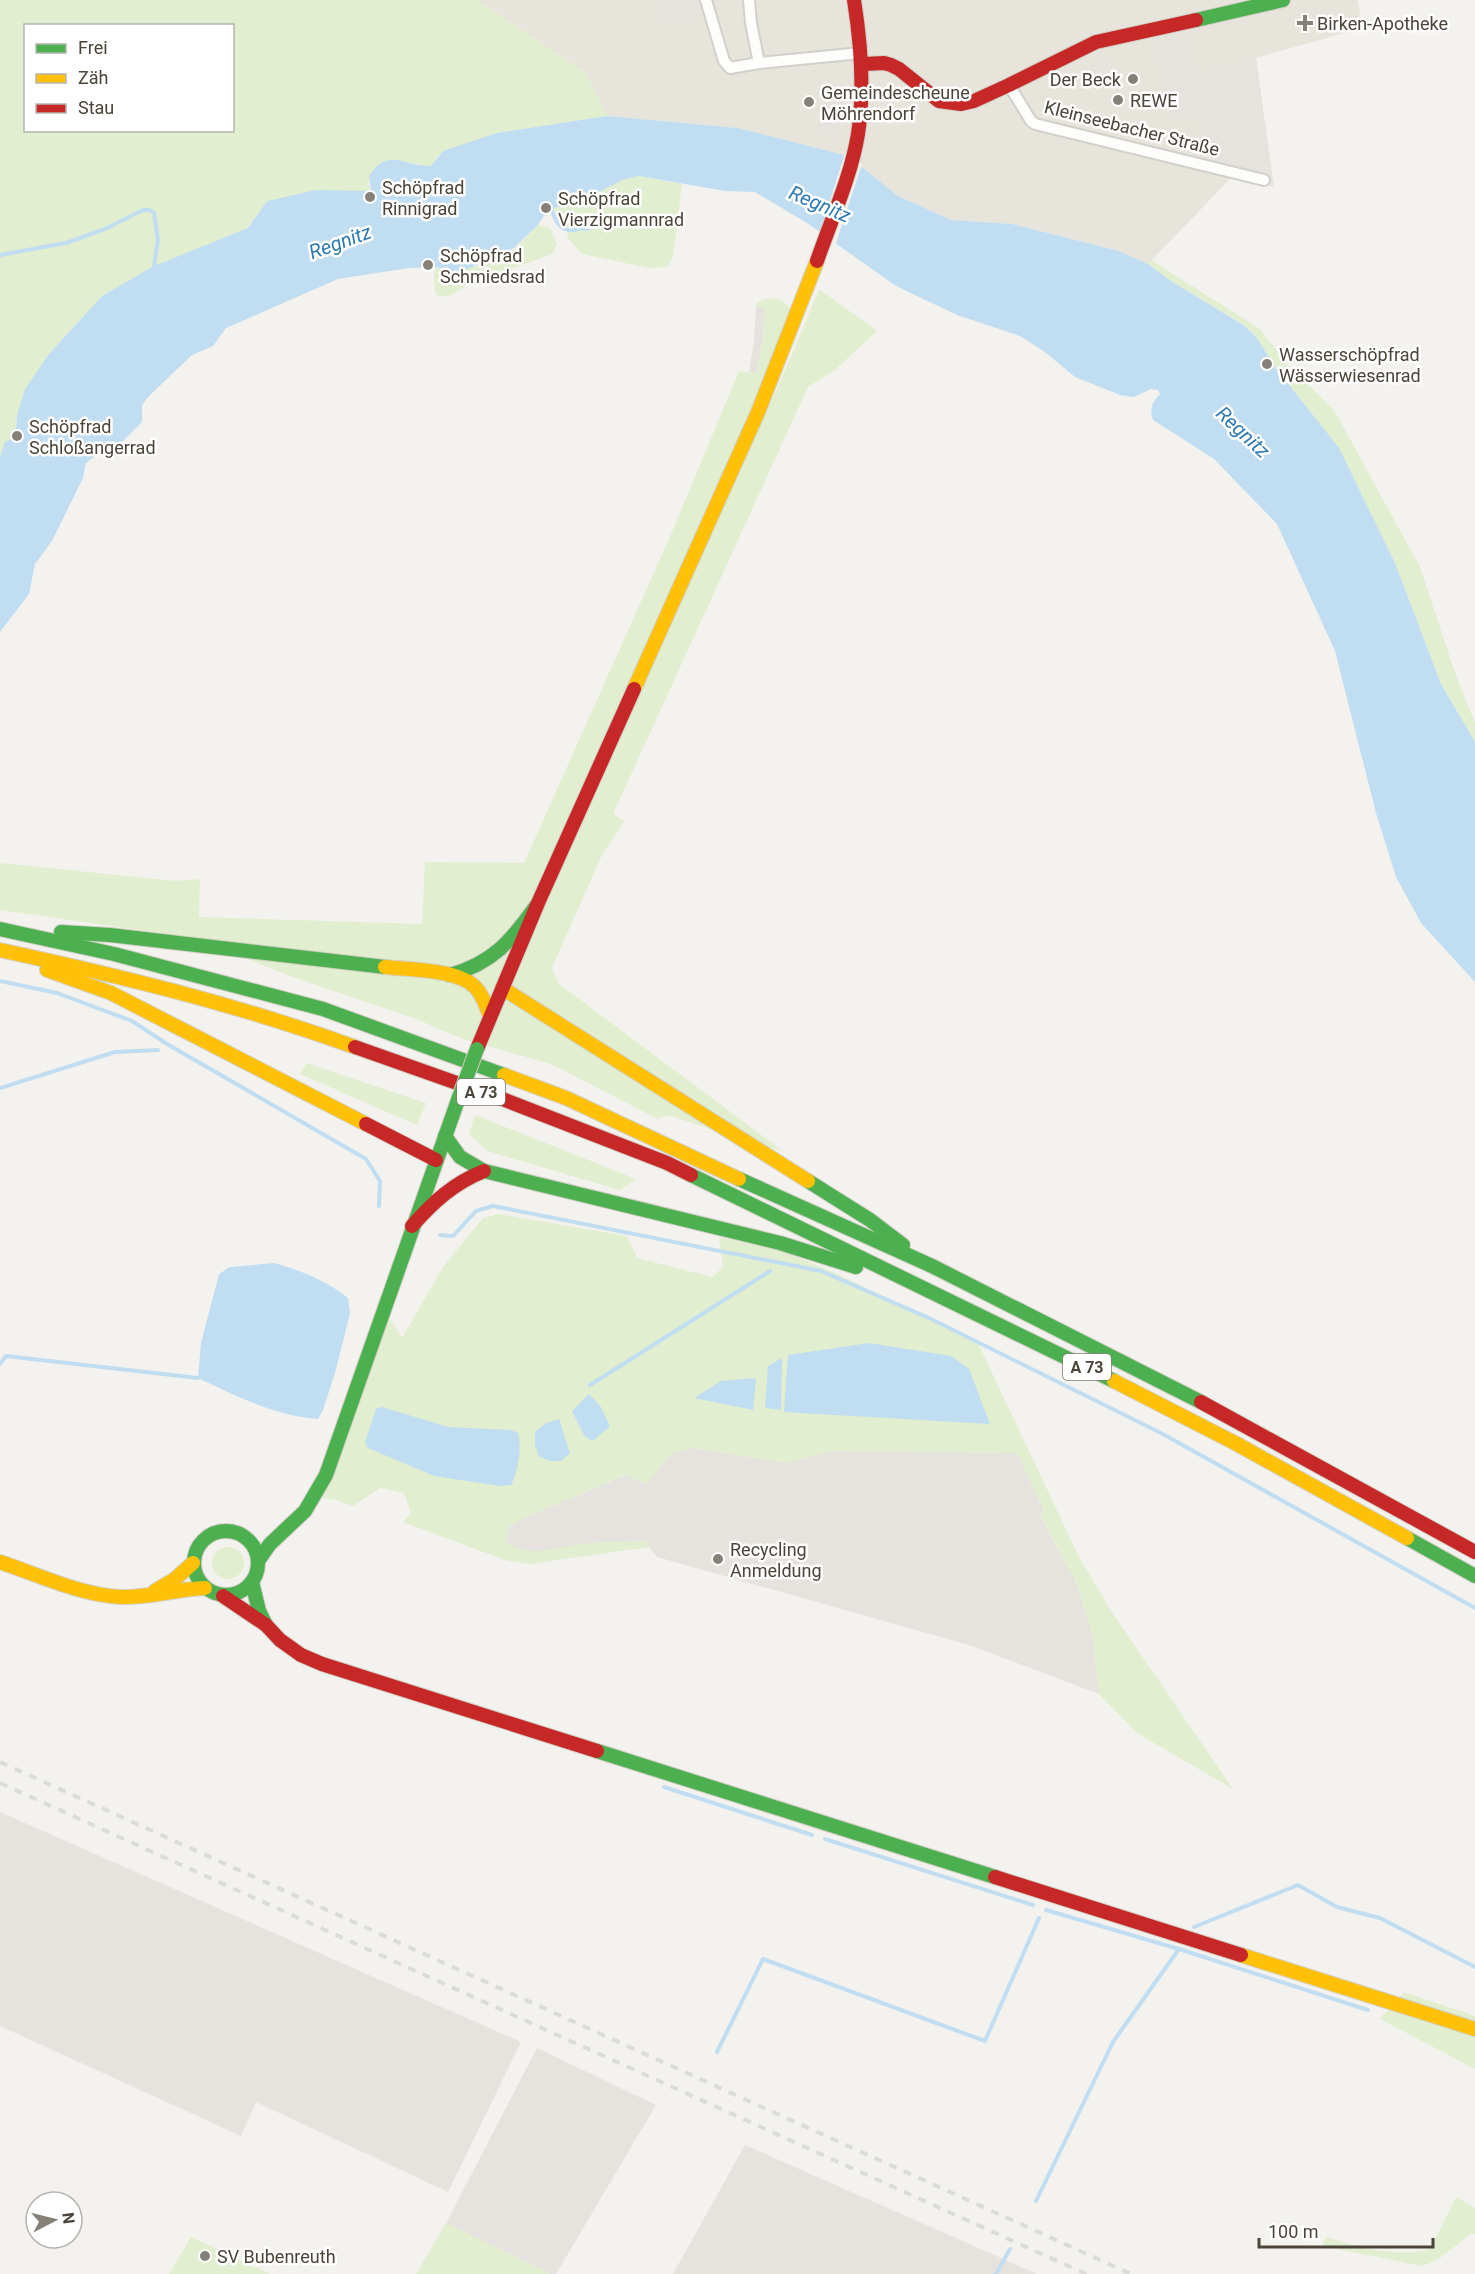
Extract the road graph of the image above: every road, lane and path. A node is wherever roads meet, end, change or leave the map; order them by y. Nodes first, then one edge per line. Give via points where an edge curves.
1 (706, 0) edge
2 (749, 0) edge
3 (854, 0) edge
4 (1283, 0) edge
5 (862, 58) junction
6 (759, 63) junction
7 (1009, 85) junction
8 (1264, 180) dead end
9 (536, 906) junction
10 (1, 929) edge
11 (0, 950) edge
12 (450, 975) junction
13 (502, 988) junction
14 (490, 1016) junction
15 (445, 1136) junction
16 (436, 1160) junction
17 (484, 1171) junction
18 (412, 1226) junction
19 (932, 1266) junction
20 (939, 1293) junction
21 (282, 1531) junction
22 (243, 1536) junction
23 (1475, 1552) edge
24 (258, 1561) junction
25 (0, 1562) edge
26 (193, 1563) junction
27 (1475, 1576) edge
28 (252, 1582) junction
29 (206, 1588) junction
30 (151, 1593) junction
31 (223, 1596) junction
32 (266, 1625) junction
33 (1475, 2029) edge

1 - 6 street via 726,65 734,69
2 - 6 street
3 - 5 main road
4 - 7 main road via 1096,42
5 - 6 street
5 - 7 main road via 899,69 948,104 974,101
5 - 9 main road via 862,105 852,158 809,286 748,435
7 - 8 street, Kleinseebacher Straße via 1035,124
9 - 12 main road via 492,958
9 - 13 main road
10 - 12 main road via 110,935
10 - 19 main road, A 73 via 114,954 323,1010 566,1098
11 - 16 main road via 111,993
11 - 20 main road, A 73 via 205,998 300,1027 505,1101 667,1163
12 - 14 main road via 474,985
13 - 14 main road
13 - 19 main road via 870,1220
14 - 15 main road, bridge
15 - 16 main road
15 - 17 main road via 460,1157
16 - 18 main road
17 - 18 main road via 458,1181
17 - 20 main road via 780,1243
18 - 21 main road via 326,1475 305,1511
19 - 23 main road, A 73 via 1206,1404
20 - 27 main road, A 73 via 1235,1443
21 - 22 main road
21 - 24 main road
22 - 24 main road via 251,1543
22 - 26 main road via 225,1531 206,1537 199,1544
24 - 28 main road
25 - 30 main road via 113,1596
26 - 29 main road via 194,1572
26 - 30 main road
28 - 31 main road via 234,1595
28 - 32 main road
29 - 30 main road
29 - 31 main road
31 - 32 main road
32 - 33 main road via 301,1655 322,1664

